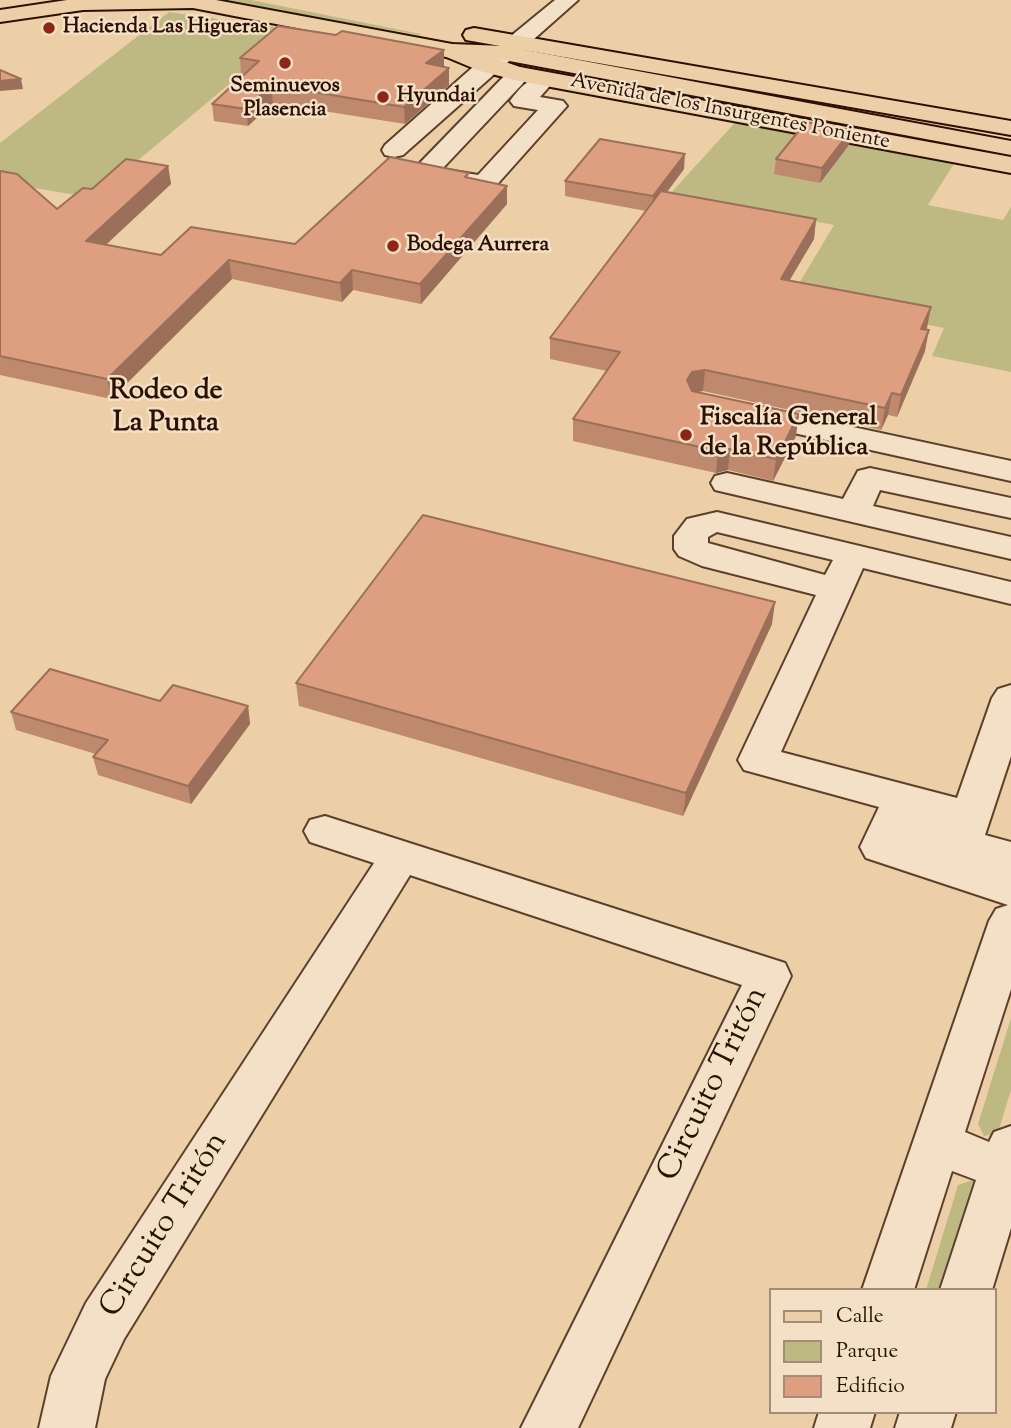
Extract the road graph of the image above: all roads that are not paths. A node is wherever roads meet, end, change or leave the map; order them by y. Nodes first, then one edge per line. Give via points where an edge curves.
1 (289, 0) edge
2 (568, 0) edge
3 (189, 1) edge
4 (0, 16) edge
5 (503, 54) junction
6 (519, 74) junction
7 (544, 79) junction
8 (1011, 128) edge
9 (1011, 148) edge
10 (394, 150) dead end
11 (1011, 165) edge
12 (716, 406) edge
13 (1011, 471) edge
14 (727, 483) dead end
15 (1011, 508) edge
16 (853, 512) junction
17 (1011, 548) edge
18 (989, 592) edge
19 (1011, 607) edge
20 (1011, 698) edge
21 (899, 810) junction
22 (325, 831) dead end
23 (961, 844) junction
24 (400, 856) junction
25 (1011, 858) edge
26 (1011, 890) edge
27 (1011, 921) edge
28 (936, 1143) junction
29 (1009, 1163) edge
30 (889, 1288) edge
31 (968, 1288) edge
32 (67, 1428) edge
33 (549, 1428) edge

1 - 5 main road, Avenida de los Insurgentes Poniente via 474,35
2 - 5 street
3 - 4 main road, Avenida de los Insurgentes Poniente via 83,4
3 - 5 main road, Avenida de los Insurgentes Poniente via 452,51
5 - 6 main road, Avenida de los Insurgentes Poniente
5 - 8 main road, Avenida de los Insurgentes Poniente
5 - 9 main road, Avenida de los Insurgentes Poniente
5 - 10 street
6 - 7 main road, Avenida de los Insurgentes Poniente
6 - 7 street via 424,173 484,184 555,106 522,101
7 - 11 main road, Avenida de los Insurgentes Poniente
12 - 13 street
14 - 16 street
15 - 16 street via 870,478
16 - 17 street
18 - 19 street
18 - 21 street via 911,576 846,570 758,760
20 - 23 street
21 - 23 street
21 - 23 street via 881,847
22 - 24 street, Circuito Tritón
23 - 25 street
23 - 26 street
24 - 32 street, Circuito Tritón via 105,1321 78,1376
24 - 33 street, Circuito Tritón via 769,976
27 - 28 street
28 - 29 street
28 - 30 street
29 - 31 street

